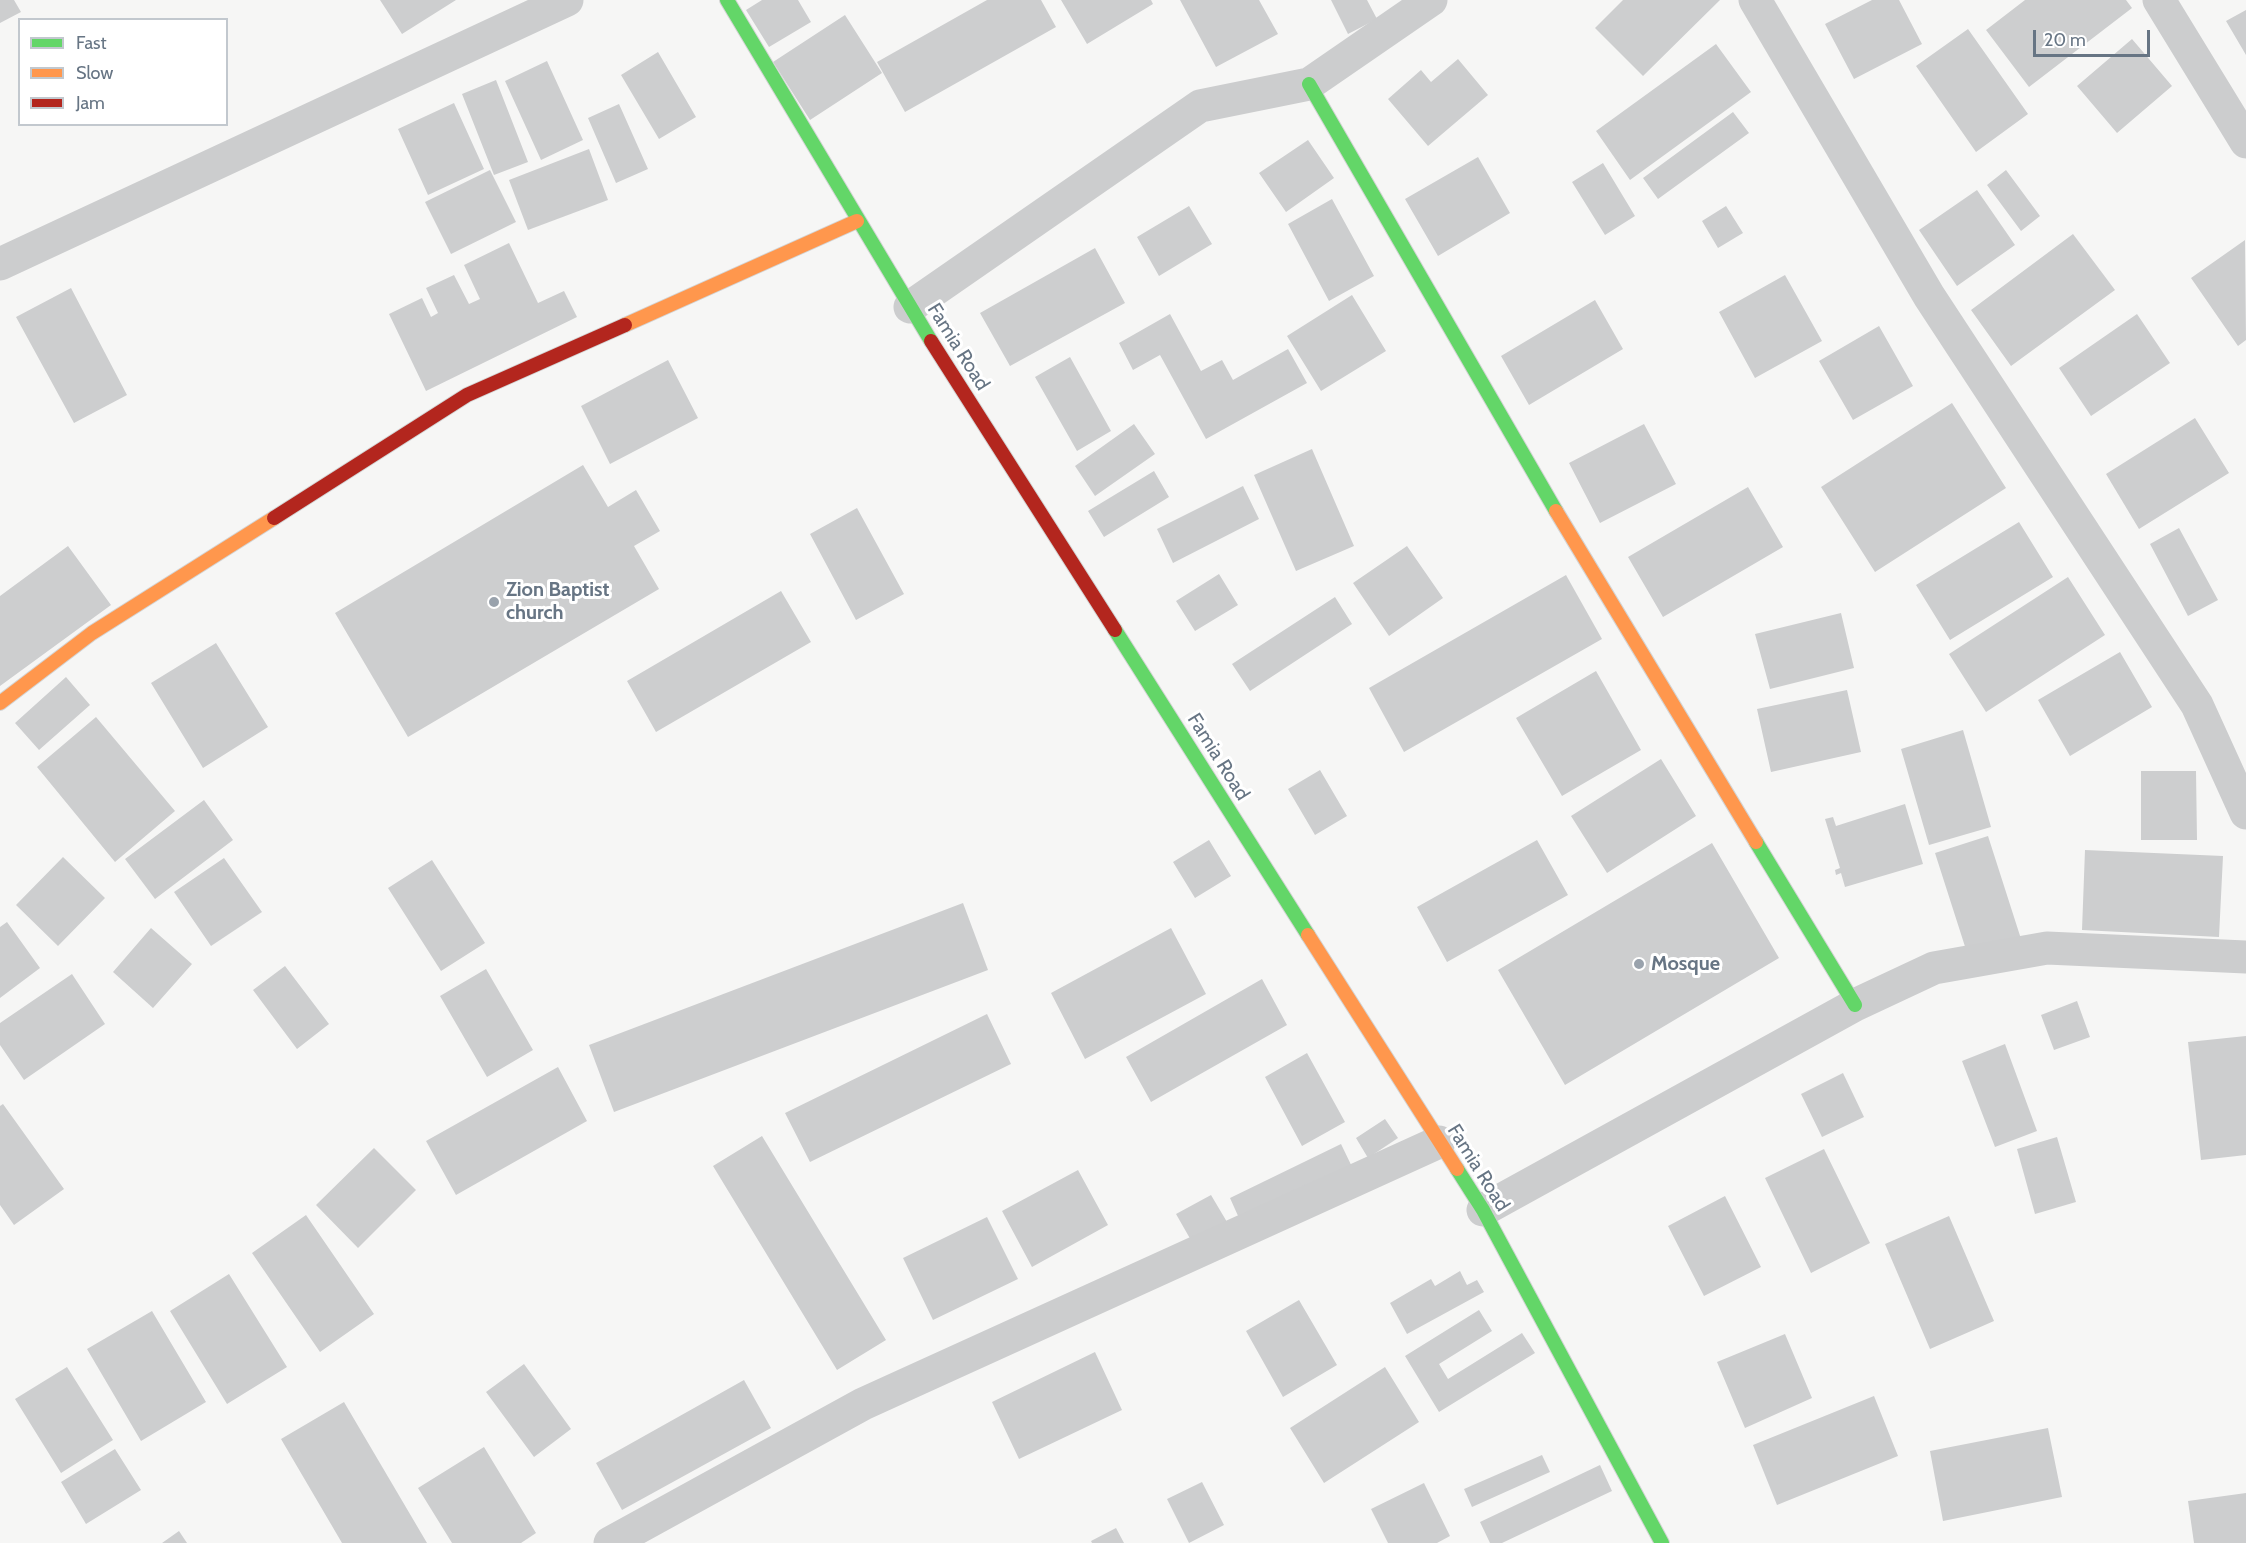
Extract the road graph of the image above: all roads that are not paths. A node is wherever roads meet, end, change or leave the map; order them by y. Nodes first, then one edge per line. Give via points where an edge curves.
1 (567, 0) edge
2 (727, 0) edge
3 (1431, 0) edge
4 (1755, 0) edge
5 (2160, 0) edge
6 (1309, 84) junction
7 (2246, 142) edge
8 (857, 221) junction
9 (0, 264) edge
10 (910, 307) junction
11 (0, 703) edge
12 (2246, 813) edge
13 (2246, 957) edge
14 (1855, 1005) junction
15 (1439, 1142) junction
16 (1484, 1210) junction
17 (609, 1543) edge
18 (1662, 1543) edge

1 - 9 street
2 - 8 street, Famia Road
3 - 6 street
4 - 12 street via 1929,296 2197,705
5 - 7 street
6 - 10 street via 1200,106
6 - 14 street via 1530,467
8 - 10 street, Famia Road
8 - 11 street via 467,395 92,633
10 - 15 street, Famia Road
13 - 14 street via 2048,948 1934,968
14 - 16 street
15 - 16 street, Famia Road
15 - 17 street via 863,1404
16 - 18 street, Famia Road

